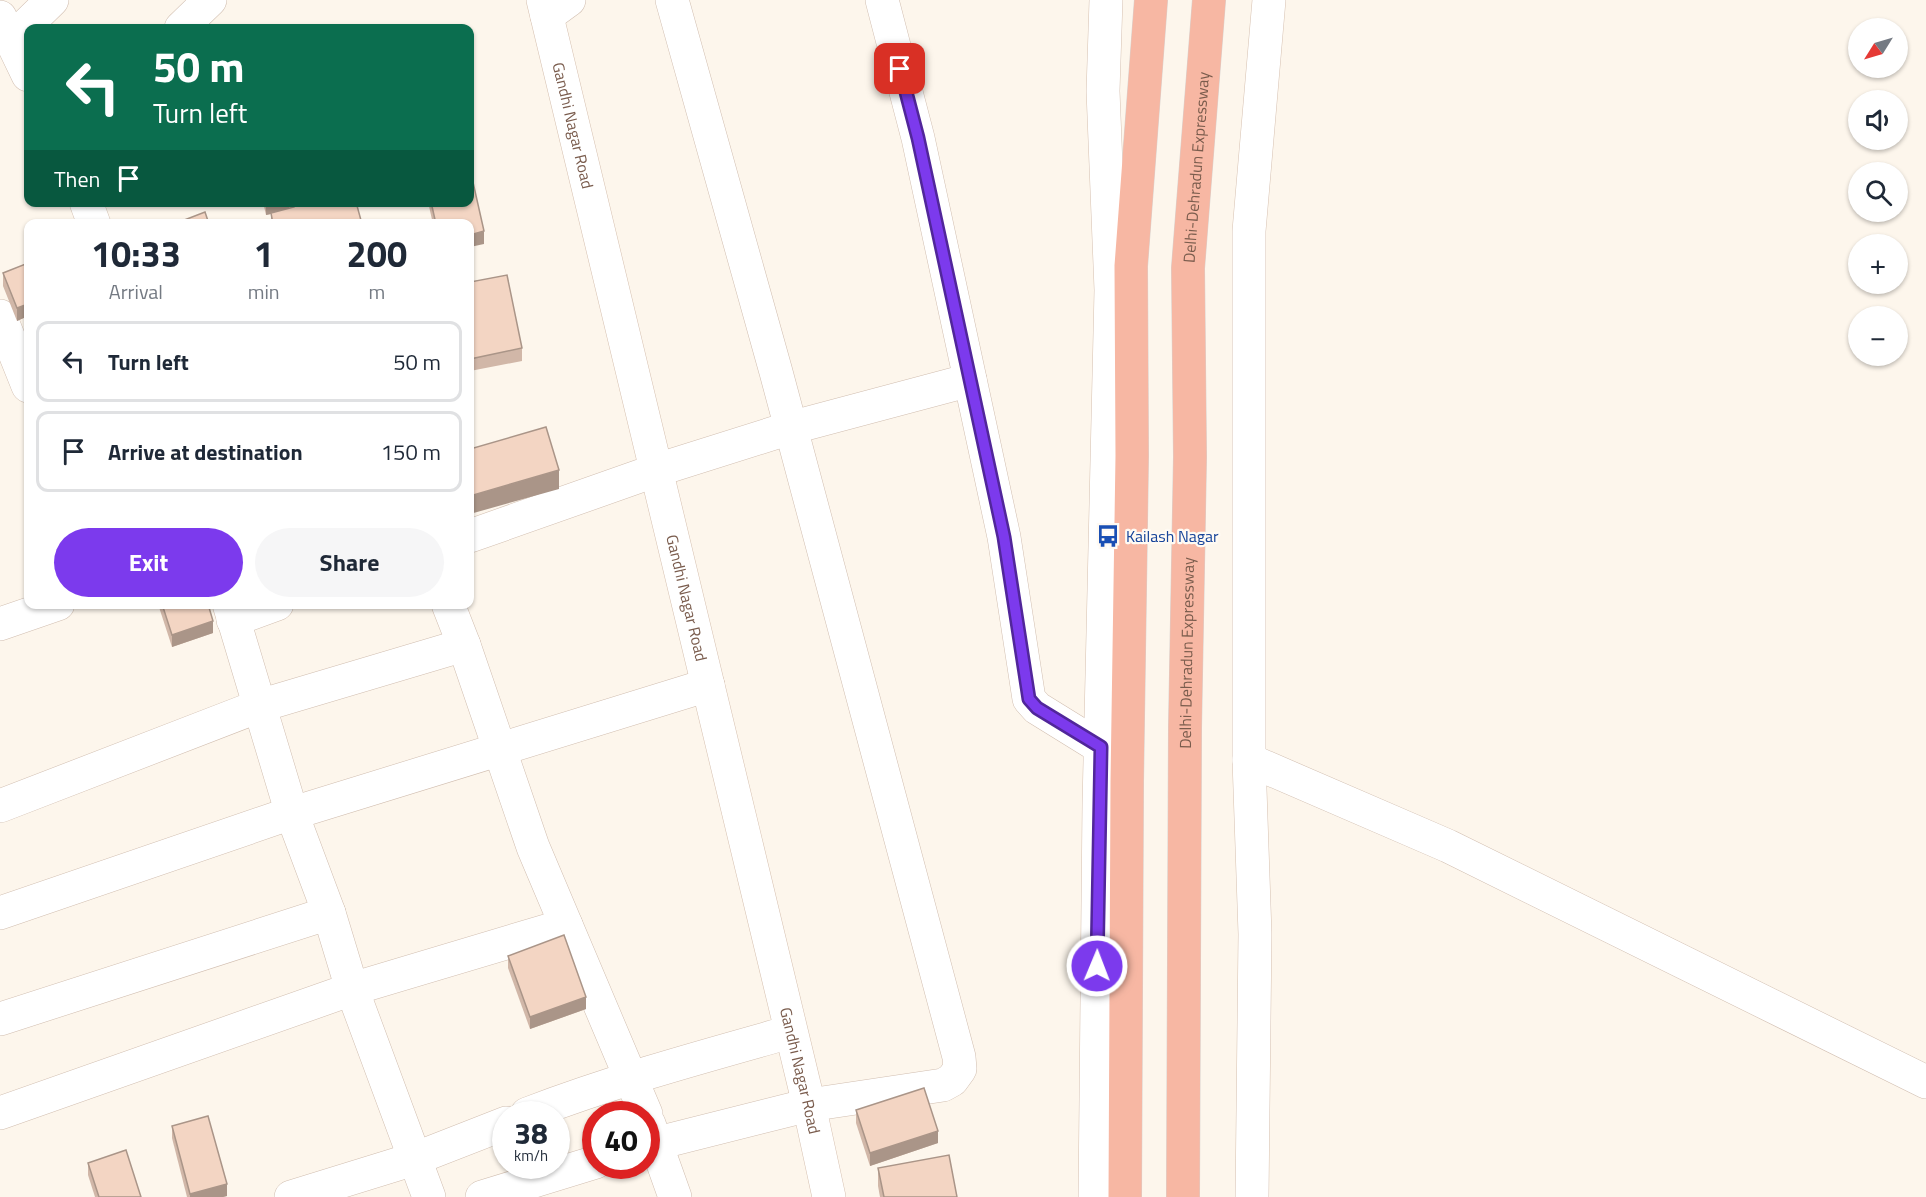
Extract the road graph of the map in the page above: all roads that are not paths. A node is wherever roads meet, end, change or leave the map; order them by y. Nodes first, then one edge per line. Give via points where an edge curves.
1 (52, 0) edge
2 (210, 0) edge
3 (672, 0) edge
4 (882, 0) edge
5 (1106, 0) edge
6 (1151, 0) edge
7 (1209, 0) edge
8 (1269, 0) edge
9 (553, 5) edge
10 (185, 24) edge
11 (6, 29) edge
12 (24, 67) edge
13 (0, 315) edge
14 (20, 378) edge
15 (970, 380) junction
16 (790, 428) junction
17 (657, 470) junction
18 (474, 535) edge
19 (44, 609) edge
20 (248, 609) edge
21 (450, 609) edge
22 (231, 612) edge
23 (0, 624) edge
24 (464, 645) junction
25 (708, 686) junction
26 (259, 706) junction
27 (1101, 747) junction
28 (499, 749) junction
29 (1249, 760) junction
30 (0, 806) edge
31 (292, 814) junction
32 (0, 913) edge
33 (329, 913) junction
34 (566, 925) junction
35 (352, 989) junction
36 (0, 1019) edge
37 (790, 1032) junction
38 (630, 1077) junction
39 (1926, 1082) edge
40 (560, 1101) edge
41 (639, 1101) edge
42 (808, 1105) junction
43 (0, 1113) edge
44 (492, 1128) edge
45 (660, 1128) edge
46 (660, 1158) edge
47 (414, 1159) junction
48 (582, 1166) edge
49 (291, 1197) edge
50 (429, 1197) edge
51 (482, 1197) edge
52 (675, 1197) edge
53 (829, 1197) edge
54 (1095, 1197) edge
55 (1125, 1197) edge
56 (1183, 1197) edge
57 (1252, 1197) edge

1 - 11 street
2 - 10 street
3 - 16 street
4 - 15 street via 918,138
5 - 27 street via 1103,91 1111,290
6 - 55 highway via 1131,266
7 - 56 highway, Delhi-Dehradun Expressway via 1188,268 1190,457
8 - 29 street via 1249,231
9 - 17 street, Gandhi Nagar Road
11 - 12 street
13 - 14 street
15 - 16 street
15 - 27 street via 1004,537 1029,699 1037,708
16 - 17 street
16 - 42 street via 960,1069 943,1085
17 - 18 street
17 - 25 street, Gandhi Nagar Road
19 - 23 street
20 - 22 street
21 - 24 street
22 - 26 street
24 - 26 street
24 - 28 street
25 - 28 street
25 - 37 street, Gandhi Nagar Road
26 - 30 street
26 - 31 street
27 - 54 street
28 - 31 street
28 - 34 street via 533,847
29 - 39 street via 1448,846
29 - 57 street via 1255,934
31 - 32 street
31 - 33 street
33 - 35 street
33 - 36 street
34 - 35 street
34 - 38 street
35 - 43 street
35 - 47 street
37 - 38 street
37 - 42 street, Gandhi Nagar Road
38 - 40 street
38 - 41 street
42 - 45 street
42 - 53 street, Gandhi Nagar Road
44 - 47 street
46 - 52 street
47 - 49 street
47 - 50 street
48 - 51 street

